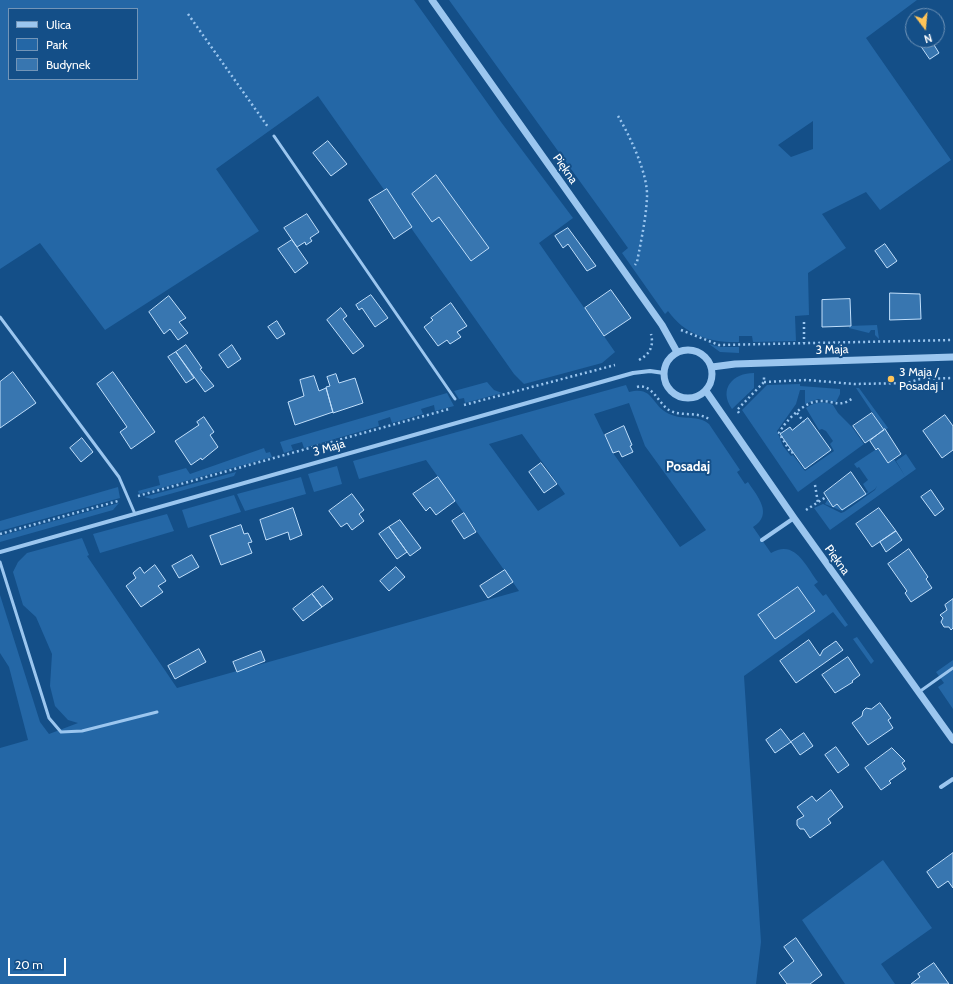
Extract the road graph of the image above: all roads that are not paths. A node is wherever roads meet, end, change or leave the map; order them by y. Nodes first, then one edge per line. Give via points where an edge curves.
1 (432, 0) edge
2 (274, 136) road end
3 (0, 317) edge
4 (677, 352) junction
5 (953, 357) edge
6 (712, 367) junction
7 (664, 373) junction
8 (706, 391) junction
9 (455, 399) dead end
10 (135, 514) junction
11 (794, 518) junction
12 (762, 540) dead end
13 (0, 552) edge
14 (0, 562) edge
15 (953, 668) edge
16 (919, 692) junction
17 (157, 712) dead end
18 (953, 740) edge
19 (953, 779) edge
20 (941, 788) dead end

1 - 4 street, Piękna via 662,325
2 - 9 lane
3 - 10 lane via 119,477
4 - 6 street via 694,350 702,354
4 - 7 street via 666,365
5 - 6 street, 3 Maja via 735,364
6 - 8 street via 712,380
7 - 8 street via 669,389 683,398 699,396
7 - 10 street, 3 Maja via 650,371 633,374
8 - 11 street, Piękna
10 - 13 street, 3 Maja
11 - 12 street
11 - 16 street, Piękna
14 - 17 lane via 49,718 61,732 82,731
15 - 16 lane
16 - 18 street, Piękna
19 - 20 street

